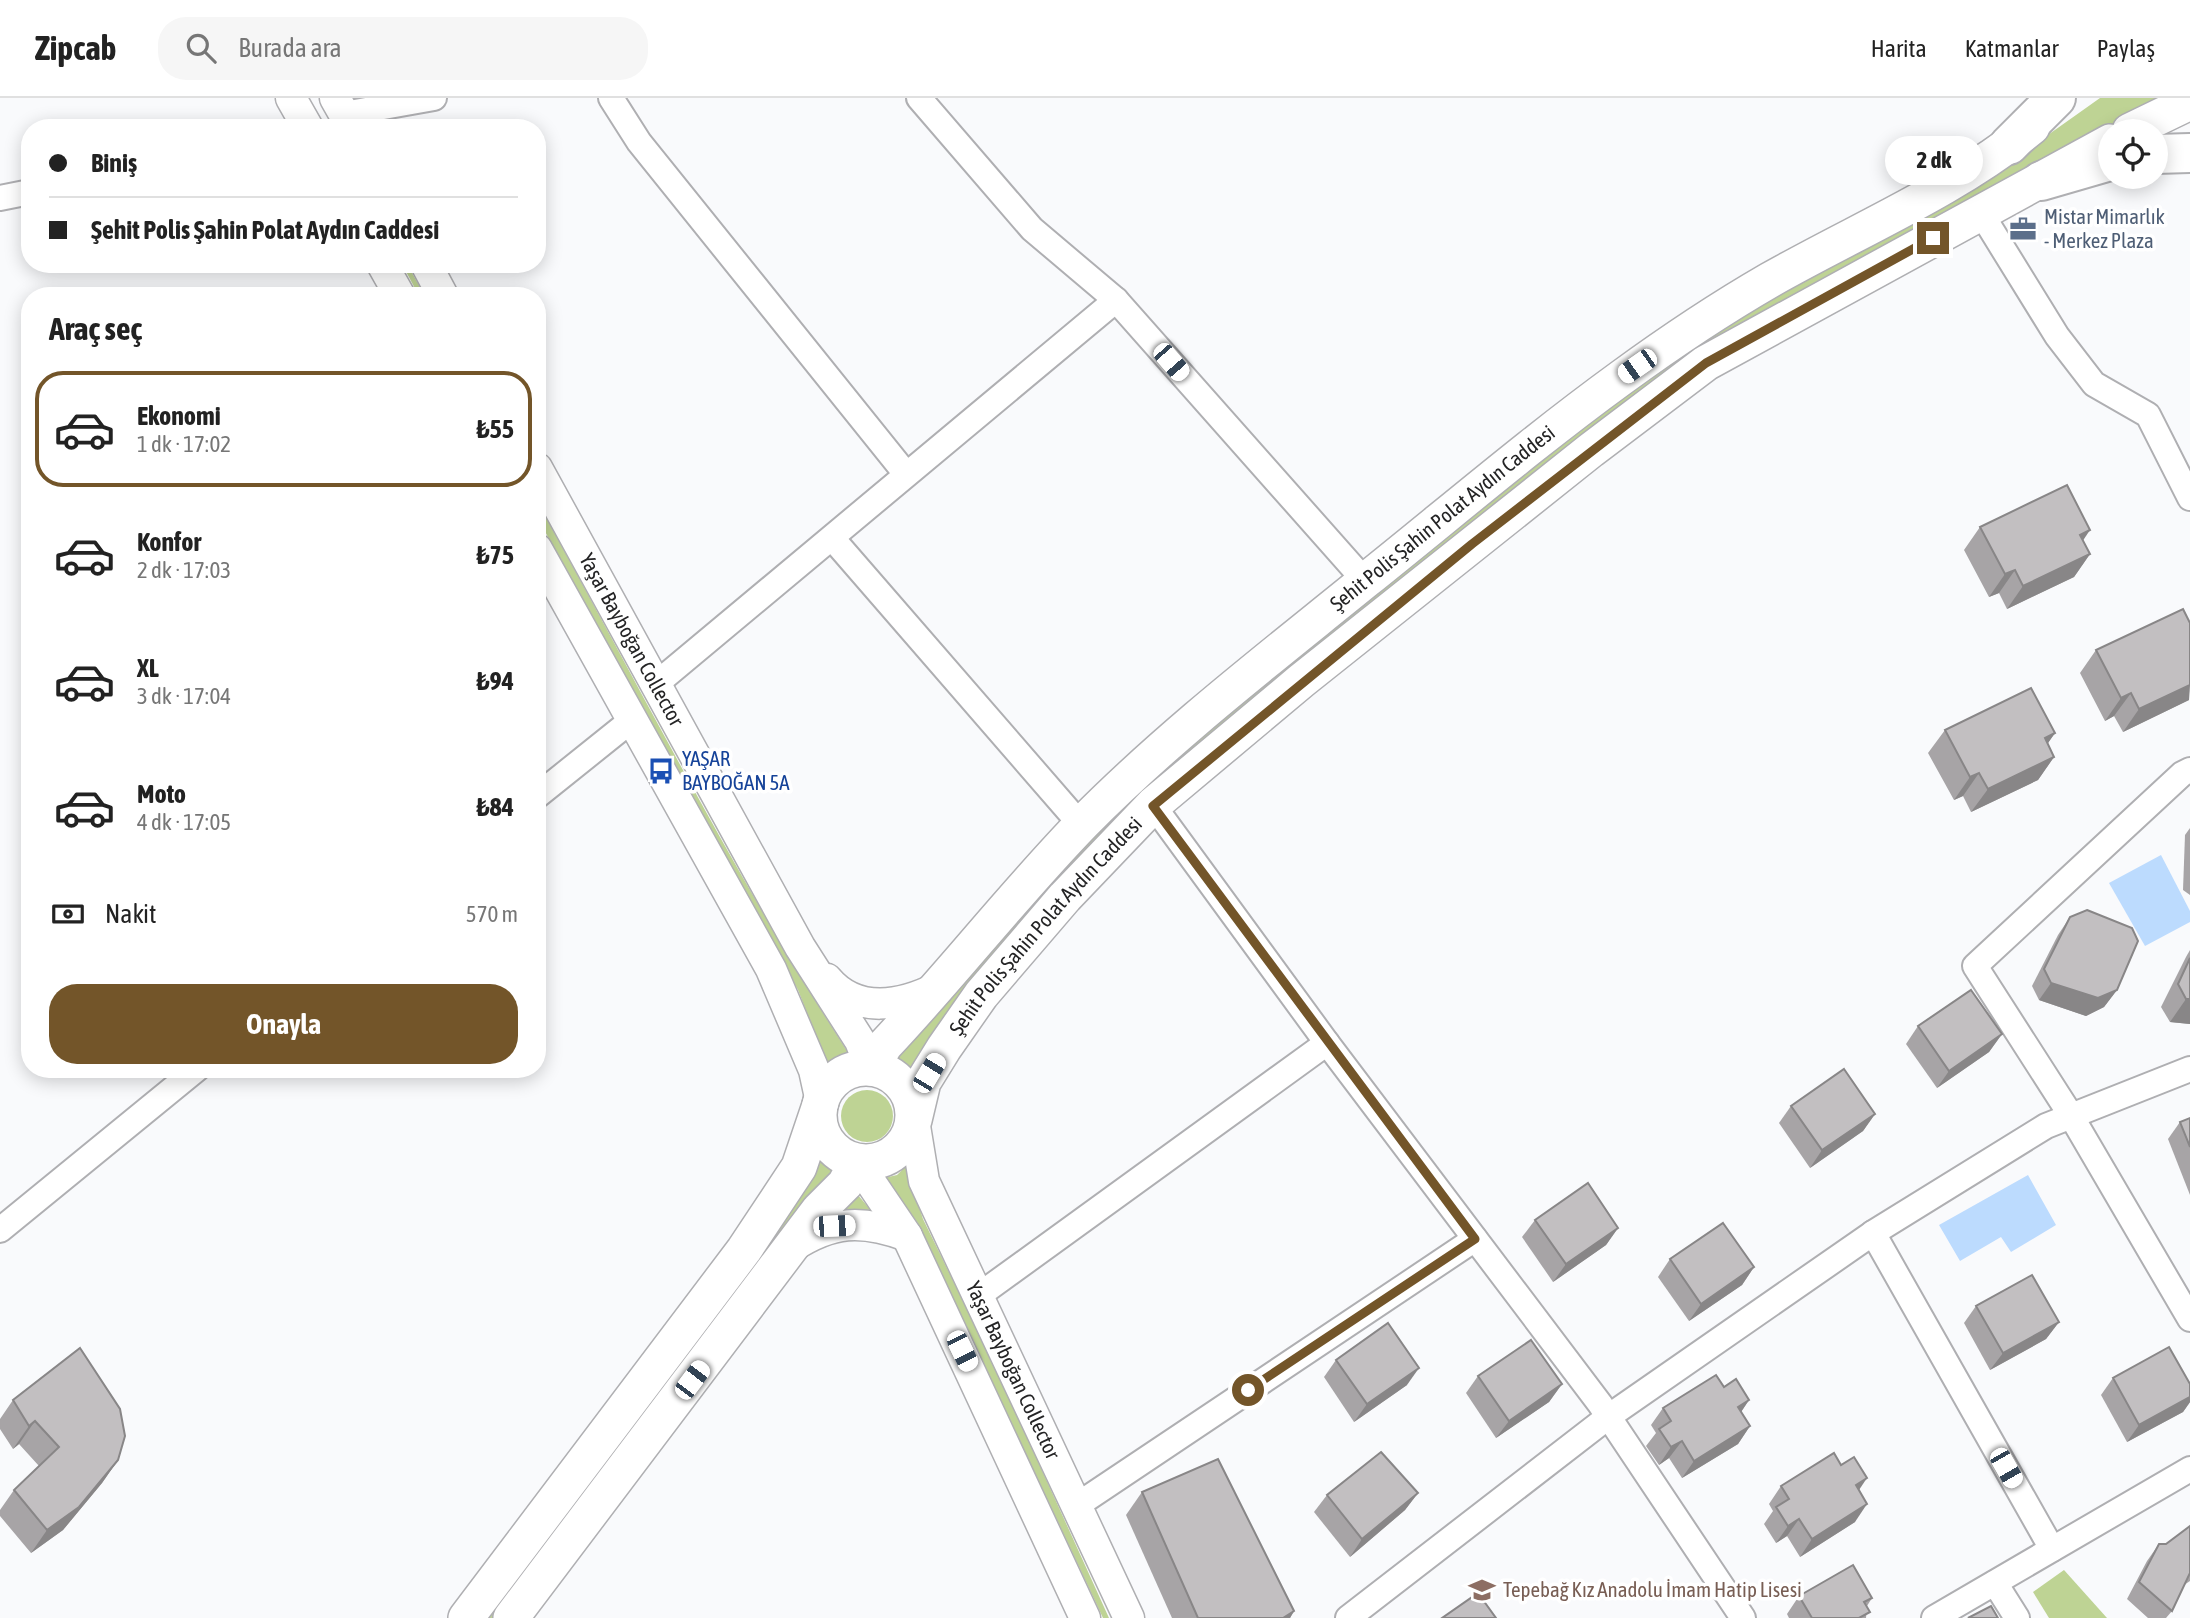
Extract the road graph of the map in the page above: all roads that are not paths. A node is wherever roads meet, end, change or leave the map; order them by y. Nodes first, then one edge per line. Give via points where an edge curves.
1 (291, 98) edge
2 (434, 98) edge
3 (611, 98) edge
4 (919, 98) edge
5 (2056, 98) edge
6 (2067, 98) edge
7 (2190, 102) edge
8 (344, 113) edge
9 (302, 119) edge
10 (2155, 119) edge
11 (2009, 145) junction
12 (2098, 149) edge
13 (2168, 153) edge
14 (2190, 153) edge
15 (2098, 164) edge
16 (2041, 181) junction
17 (21, 194) edge
18 (0, 198) edge
19 (1981, 213) junction
20 (1116, 300) junction
21 (906, 474) junction
22 (546, 484) edge
23 (2190, 498) edge
24 (832, 538) junction
25 (546, 565) edge
26 (1365, 581) junction
27 (656, 684) junction
28 (633, 719) junction
29 (2190, 770) edge
30 (546, 789) edge
31 (1153, 806) junction
32 (1081, 825) junction
33 (800, 947) junction
34 (940, 986) junction
35 (1327, 1043) junction
36 (871, 1068) junction
37 (2190, 1069) edge
38 (186, 1078) edge
39 (821, 1102) junction
40 (2070, 1114) junction
41 (914, 1120) junction
42 (857, 1162) junction
43 (0, 1230) edge
44 (1873, 1233) junction
45 (907, 1236) junction
46 (1475, 1239) junction
47 (789, 1249) junction
48 (978, 1296) junction
49 (2190, 1320) edge
50 (1608, 1416) junction
51 (2190, 1469) edge
52 (1076, 1506) junction
53 (2052, 1549) junction
54 (1995, 1583) junction
55 (466, 1618) edge
56 (511, 1618) edge
57 (1085, 1618) edge
58 (1129, 1618) edge
59 (1348, 1618) edge
60 (1743, 1618) edge
61 (1934, 1618) edge
62 (2017, 1618) edge

1 - 9 street
2 - 8 street
3 - 21 street via 639,142
4 - 20 street via 1032,229
5 - 11 main road
6 - 11 main road, Şehit Polis Şahin Polat Aydın Caddesi
7 - 10 main road
11 - 26 main road, Şehit Polis Şahin Polat Aydın Caddesi via 1906,209 1771,279 1693,327 1619,379
12 - 16 main road, Şehit Polis Şahin Polat Aydın Caddesi
13 - 14 main road
15 - 16 main road
16 - 19 main road, Şehit Polis Şahin Polat Aydın Caddesi
17 - 18 street
19 - 23 street via 2057,336 2094,384 2148,415
19 - 31 main road, Şehit Polis Şahin Polat Aydın Caddesi via 1706,363 1472,544
20 - 21 street
20 - 26 street
21 - 24 street
22 - 27 street, Yaşar Bayboğan Collector
24 - 27 street
24 - 32 street
25 - 28 street, Yaşar Bayboğan Collector
26 - 32 main road, Şehit Polis Şahin Polat Aydın Caddesi via 1203,712
27 - 33 street, Yaşar Bayboğan Collector
28 - 30 street
28 - 39 street, Yaşar Bayboğan Collector via 771,969 814,1070
29 - 40 street via 1975,966
31 - 35 street
31 - 41 main road, Şehit Polis Şahin Polat Aydın Caddesi via 1065,897 981,995 923,1082
32 - 34 main road, Şehit Polis Şahin Polat Aydın Caddesi
33 - 34 street via 839,993 872,1006 912,1000
33 - 36 street, Yaşar Bayboğan Collector via 860,1041
34 - 36 main road, Şehit Polis Şahin Polat Aydın Caddesi via 885,1045
35 - 46 street
35 - 48 street
36 - 39 main road via 840,1076
36 - 41 main road via 898,1080 907,1091
37 - 40 street
38 - 43 street
39 - 42 main road via 823,1134 832,1148
39 - 55 main road via 799,1167 744,1250
40 - 44 street
40 - 49 street
41 - 42 main road via 906,1140 890,1156
41 - 48 street, Yaşar Bayboğan Collector via 924,1181
42 - 45 street, Yaşar Bayboğan Collector
42 - 47 main road via 845,1184
44 - 50 street
44 - 53 street
45 - 47 street via 869,1225 834,1226 816,1231
45 - 57 street, Yaşar Bayboğan Collector
46 - 50 street
46 - 52 street
47 - 56 main road
48 - 52 street, Yaşar Bayboğan Collector
50 - 59 street
50 - 60 street
51 - 53 street
52 - 58 street, Yaşar Bayboğan Collector
53 - 54 street
54 - 61 street
54 - 62 street

